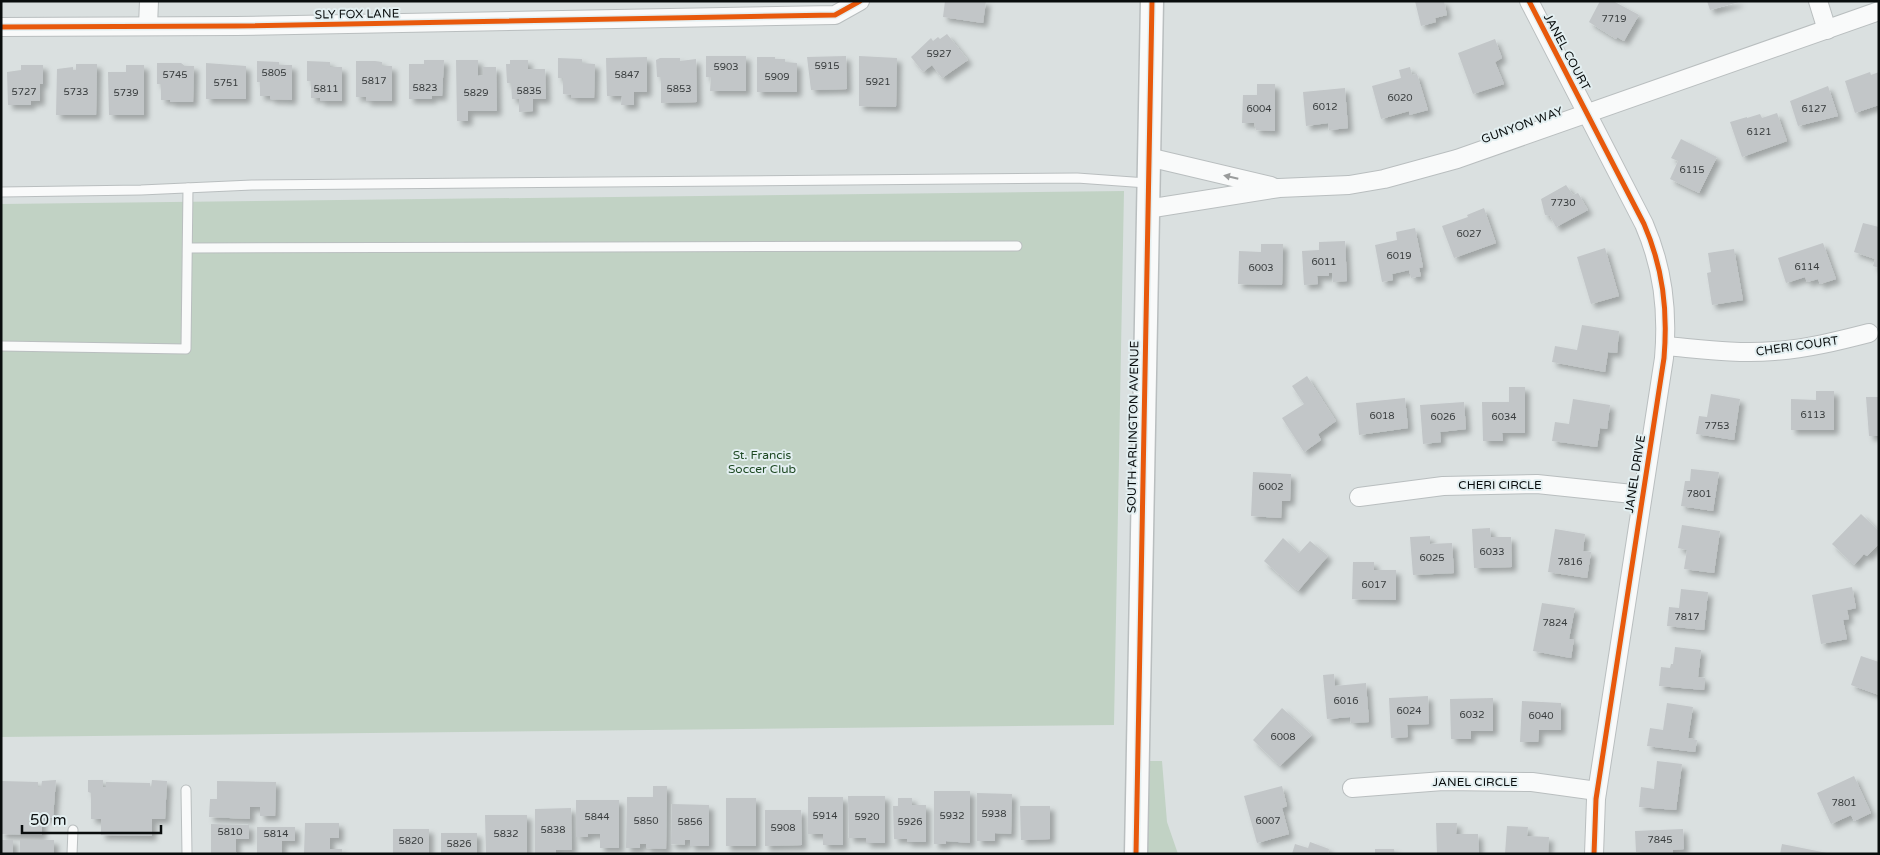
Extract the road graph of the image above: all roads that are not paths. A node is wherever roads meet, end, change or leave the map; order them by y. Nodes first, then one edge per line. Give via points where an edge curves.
1 (149, 1) edge
2 (860, 1) edge
3 (1152, 1) edge
4 (1529, 1) edge
5 (1818, 1) edge
6 (1879, 11) edge
7 (148, 26) junction
8 (1, 27) edge
9 (1827, 30) junction
10 (1588, 112) junction
11 (1148, 158) junction
12 (1147, 183) junction
13 (188, 188) junction
14 (1279, 188) junction
15 (1, 192) edge
16 (1146, 209) junction
17 (1017, 246) dead end
18 (188, 248) junction
19 (1869, 333) dead end
20 (1, 346) edge
21 (1665, 346) junction
22 (1642, 495) junction
23 (1359, 497) dead end
24 (1352, 788) dead end
25 (186, 790) dead end
26 (1597, 791) junction
27 (73, 830) dead end
28 (72, 854) edge
29 (187, 854) edge
30 (1136, 854) edge
31 (1594, 854) edge

1 - 7 street
2 - 7 street, SLY FOX LANE via 835,15
3 - 11 street, SOUTH ARLINGTON AVENUE
4 - 10 street, JANEL COURT
5 - 9 street
6 - 9 street, GUNYON WAY
7 - 8 street, SLY FOX LANE
9 - 10 street, GUNYON WAY
10 - 14 street, GUNYON WAY via 1458,158 1384,179 1340,186
10 - 21 street, JANEL DRIVE via 1641,215 1654,249 1666,301
11 - 12 street, SOUTH ARLINGTON AVENUE
14 -> 11 street
12 - 13 lane via 1067,178
12 - 16 street, SOUTH ARLINGTON AVENUE
13 - 15 lane
13 - 18 lane
14 - 16 street, GUNYON WAY
16 - 30 street, SOUTH ARLINGTON AVENUE
17 - 18 lane
18 - 20 lane via 186,349
19 - 21 street, CHERI COURT via 1775,351
21 - 22 street, JANEL DRIVE
22 - 23 street, CHERI CIRCLE via 1537,484 1443,486
22 - 26 street, JANEL DRIVE
24 - 26 street, JANEL CIRCLE via 1443,781 1532,782
25 - 29 lane
26 - 31 street, JANEL DRIVE
27 - 28 lane

